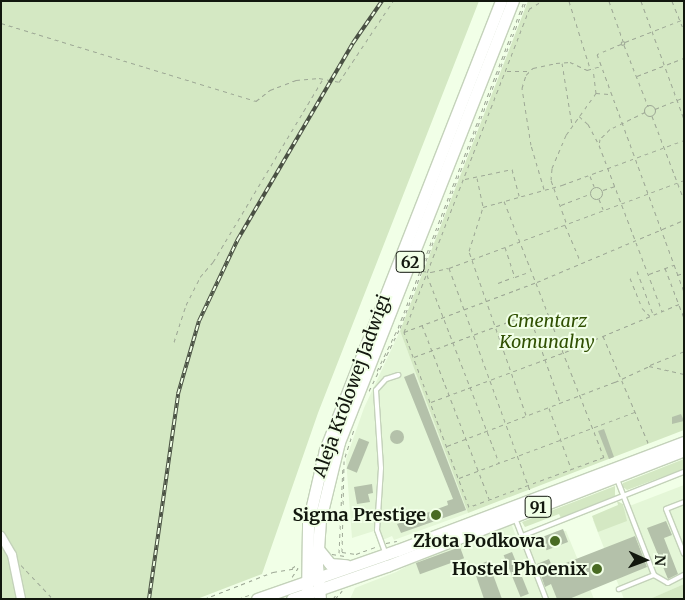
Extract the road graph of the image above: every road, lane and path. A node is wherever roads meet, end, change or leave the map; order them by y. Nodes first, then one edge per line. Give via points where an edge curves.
1 (393, 1) edge
2 (501, 1) edge
3 (513, 1) edge
4 (525, 1) edge
5 (542, 1) edge
6 (569, 1) edge
7 (609, 1) edge
8 (640, 1) edge
9 (672, 1) edge
10 (684, 19) edge
11 (680, 20) junction
12 (1, 23) edge
13 (651, 31) junction
14 (684, 31) edge
15 (624, 42) junction
16 (621, 44) junction
17 (624, 45) junction
18 (684, 58) edge
19 (562, 62) junction
20 (601, 66) junction
21 (664, 66) junction
22 (593, 68) junction
23 (590, 69) junction
24 (505, 71) junction
25 (528, 71) junction
26 (636, 77) junction
27 (326, 80) junction
28 (596, 93) junction
29 (610, 94) junction
30 (684, 97) edge
31 (676, 100) junction
32 (648, 106) junction
33 (655, 108) junction
34 (645, 112) junction
35 (579, 116) junction
36 (652, 116) junction
37 (684, 119) edge
38 (620, 123) junction
39 (572, 128) junction
40 (684, 140) edge
41 (599, 145) junction
42 (664, 147) junction
43 (634, 158) junction
44 (608, 168) junction
45 (590, 175) junction
46 (477, 178) junction
47 (464, 179) junction
48 (684, 180) edge
49 (677, 182) junction
50 (615, 186) junction
51 (554, 187) junction
52 (594, 187) junction
53 (544, 190) junction
54 (602, 191) junction
55 (591, 194) junction
56 (647, 194) junction
57 (519, 196) junction
58 (598, 198) junction
59 (684, 200) edge
60 (504, 201) junction
61 (621, 203) junction
62 (560, 205) junction
63 (484, 206) junction
64 (603, 210) junction
65 (684, 220) edge
66 (566, 224) junction
67 (661, 229) junction
68 (635, 239) junction
69 (521, 241) junction
70 (504, 247) junction
71 (472, 259) junction
72 (580, 262) junction
73 (674, 265) junction
74 (448, 268) junction
75 (665, 268) junction
76 (422, 271) junction
77 (637, 271) dead end
78 (427, 272) junction
79 (526, 273) dead end
80 (684, 273) edge
81 (648, 274) junction
82 (677, 275) junction
83 (515, 277) junction
84 (630, 278) dead end
85 (537, 282) junction
86 (498, 283) dead end
87 (684, 292) edge
88 (486, 301) junction
89 (684, 302) edge
90 (679, 304) junction
91 (464, 309) junction
92 (662, 311) junction
93 (652, 316) junction
94 (443, 317) junction
95 (684, 318) edge
96 (422, 325) junction
97 (494, 326) junction
98 (404, 332) junction
99 (473, 335) junction
100 (603, 336) junction
101 (174, 342) dead end
102 (453, 342) junction
103 (431, 350) junction
104 (684, 351) edge
105 (565, 352) junction
106 (413, 357) junction
107 (545, 359) junction
108 (649, 366) junction
109 (510, 372) junction
110 (684, 374) edge
111 (398, 375) dead end
112 (490, 379) junction
113 (621, 380) junction
114 (470, 387) junction
115 (449, 395) junction
116 (581, 395) junction
117 (430, 402) junction
118 (561, 403) junction
119 (549, 407) junction
120 (635, 412) junction
121 (526, 415) junction
122 (506, 422) junction
123 (593, 428) junction
124 (486, 430) junction
125 (466, 439) junction
126 (560, 440) junction
127 (684, 442) edge
128 (446, 446) junction
129 (650, 446) dead end
130 (684, 450) edge
131 (518, 456) junction
132 (499, 463) junction
133 (571, 469) junction
134 (478, 471) junction
135 (684, 472) edge
136 (616, 477) junction
137 (458, 478) junction
138 (529, 485) junction
139 (531, 491) dead end
140 (623, 496) junction
141 (489, 499) junction
142 (684, 502) edge
143 (514, 516) junction
144 (1, 536) edge
145 (522, 536) junction
146 (398, 541) dead end
147 (317, 547) junction
148 (339, 553) dead end
149 (388, 554) junction
150 (684, 554) edge
151 (12, 555) junction
152 (358, 564) junction
153 (292, 568) dead end
154 (654, 574) junction
155 (684, 576) edge
156 (318, 578) junction
157 (306, 581) junction
158 (619, 589) dead end
159 (319, 595) edge
160 (307, 596) edge
161 (21, 599) edge
162 (53, 599) edge
163 (204, 599) edge
164 (257, 599) edge
165 (292, 599) edge
166 (546, 599) edge

1 - 27 path via 341,80 335,83
2 - 157 main road, Aleja Królowej Jadwigi / 62 via 328,443 310,510
3 - 147 main road, Aleja Królowej Jadwigi / 62 via 339,442 324,498
4 - 76 path
4 - 76 path via 398,328 366,396 400,328
5 - 24 path via 529,9
6 - 23 path
7 - 15 path
8 - 13 path
9 - 11 path
10 - 11 path
11 - 13 path
11 - 14 path
12 - 27 path via 46,34 249,100 261,99 270,90 296,80
13 - 15 path
13 - 21 path
15 - 16 path
15 - 17 path
16 - 17 path
16 - 20 path via 597,54
17 - 26 path
18 - 21 path
19 - 23 path
19 - 25 path
19 - 39 path
20 - 22 path
20 - 29 path
21 - 26 path
21 - 31 path
22 - 23 path
22 - 28 path
24 - 25 path
24 - 47 path
25 - 53 path via 523,81 523,93 530,145
26 - 32 path
27 - 101 path via 320,82 200,277
28 - 29 path
28 - 35 path
29 - 38 path
30 - 31 path
31 - 33 path
31 - 37 path
32 - 33 path
32 - 34 path
33 - 36 path
34 - 36 path
34 - 38 path
35 - 39 path
35 - 41 path via 588,124
36 - 42 path
38 - 41 path via 603,135
38 - 43 path
39 - 51 path via 554,163
40 - 42 path
41 - 44 path
42 - 43 path
42 - 49 path
43 - 44 path
43 - 56 path
44 - 45 path
44 - 50 path
45 - 51 path
45 - 52 path
46 - 47 path
46 - 57 path via 512,169
46 - 63 path
47 - 78 path
48 - 49 path
49 - 56 path
49 - 59 path
50 - 54 path
50 - 61 path
51 - 53 path
51 - 62 path
52 - 54 path
52 - 55 path
53 - 57 path
54 - 58 path
55 - 58 path
55 - 62 path
56 - 61 path
56 - 67 path
57 - 60 path
58 - 64 path
60 - 63 path
60 - 69 path
61 - 64 path
61 - 68 path
62 - 66 path
63 - 71 path via 469,245
64 - 66 path
65 - 67 path
66 - 69 path
66 - 72 path
67 - 68 path
67 - 73 path
68 - 72 path
68 - 81 path
69 - 70 path
69 - 85 path
70 - 71 path
70 - 83 path
71 - 74 path
71 - 88 path
72 - 85 path
73 - 75 path
73 - 82 path
74 - 78 path
74 - 91 path
75 - 81 path
75 - 90 path
76 - 78 path
77 - 93 path
78 - 94 path
78 - 98 path
79 - 83 path
80 - 82 path
81 - 92 path
82 - 87 path
83 - 86 path
84 - 93 path via 642,308
85 - 88 path
85 - 105 path
88 - 91 path
88 - 97 path
89 - 90 path
90 - 92 path
90 - 95 path
91 - 94 path
91 - 99 path
92 - 93 path
93 - 100 path
94 - 96 path
94 - 102 path
96 - 98 path
96 - 103 path
97 - 99 path
97 - 107 path via 529,314
97 - 109 path
98 - 106 path
99 - 102 path
99 - 112 path
100 - 105 path
100 - 113 path
102 - 103 path
102 - 114 path
103 - 106 path
103 - 115 path
104 - 108 path
105 - 107 path
105 - 116 path
106 - 117 path
107 - 109 path
107 - 118 path
108 - 110 path
108 - 113 path
109 - 112 path
109 - 121 path
111 - 149 lane via 386,379 376,390 381,468 376,513
112 - 114 path
112 - 122 path
113 - 116 path
113 - 120 path
114 - 115 path
114 - 124 path
115 - 117 path
115 - 125 path
116 - 118 path
116 - 123 path
117 - 128 path
118 - 119 path
119 - 121 path
119 - 126 path
120 - 123 path
120 - 129 path
121 - 122 path
122 - 124 path
122 - 131 path
123 - 126 path
123 - 133 path via 604,457
124 - 125 path
124 - 132 path
125 - 128 path
125 - 134 path
126 - 131 path
126 - 133 path
127 - 149 main road, 91
128 - 137 path
130 - 136 main road, 91
131 - 132 path
131 - 138 path
132 - 134 path
133 - 138 path
134 - 137 path
134 - 141 path
135 - 140 lane
136 - 140 lane
136 - 143 main road, 91
137 - 141 path via 469,507
138 - 139 path
138 - 141 path
140 - 145 lane
140 - 154 lane
142 - 150 lane via 666,509
143 - 145 lane
143 - 149 main road, 91
144 - 151 street
145 - 166 lane
146 - 149 path
147 - 152 main road via 330,564
147 - 156 main road, Aleja Królowej Jadwigi / 62
148 - 149 path via 343,458 355,424 344,459 341,551
149 - 152 main road, 91
149 - 159 main road, 91
151 - 161 street
151 - 162 path
152 - 156 main road, 91
153 - 163 path
154 - 155 lane via 668,583
154 - 158 lane
156 - 157 main road, 91
156 - 159 main road, 62
157 - 160 main road, 62
157 - 164 main road, 91
159 - 160 main road, 91
160 - 165 main road, 91

